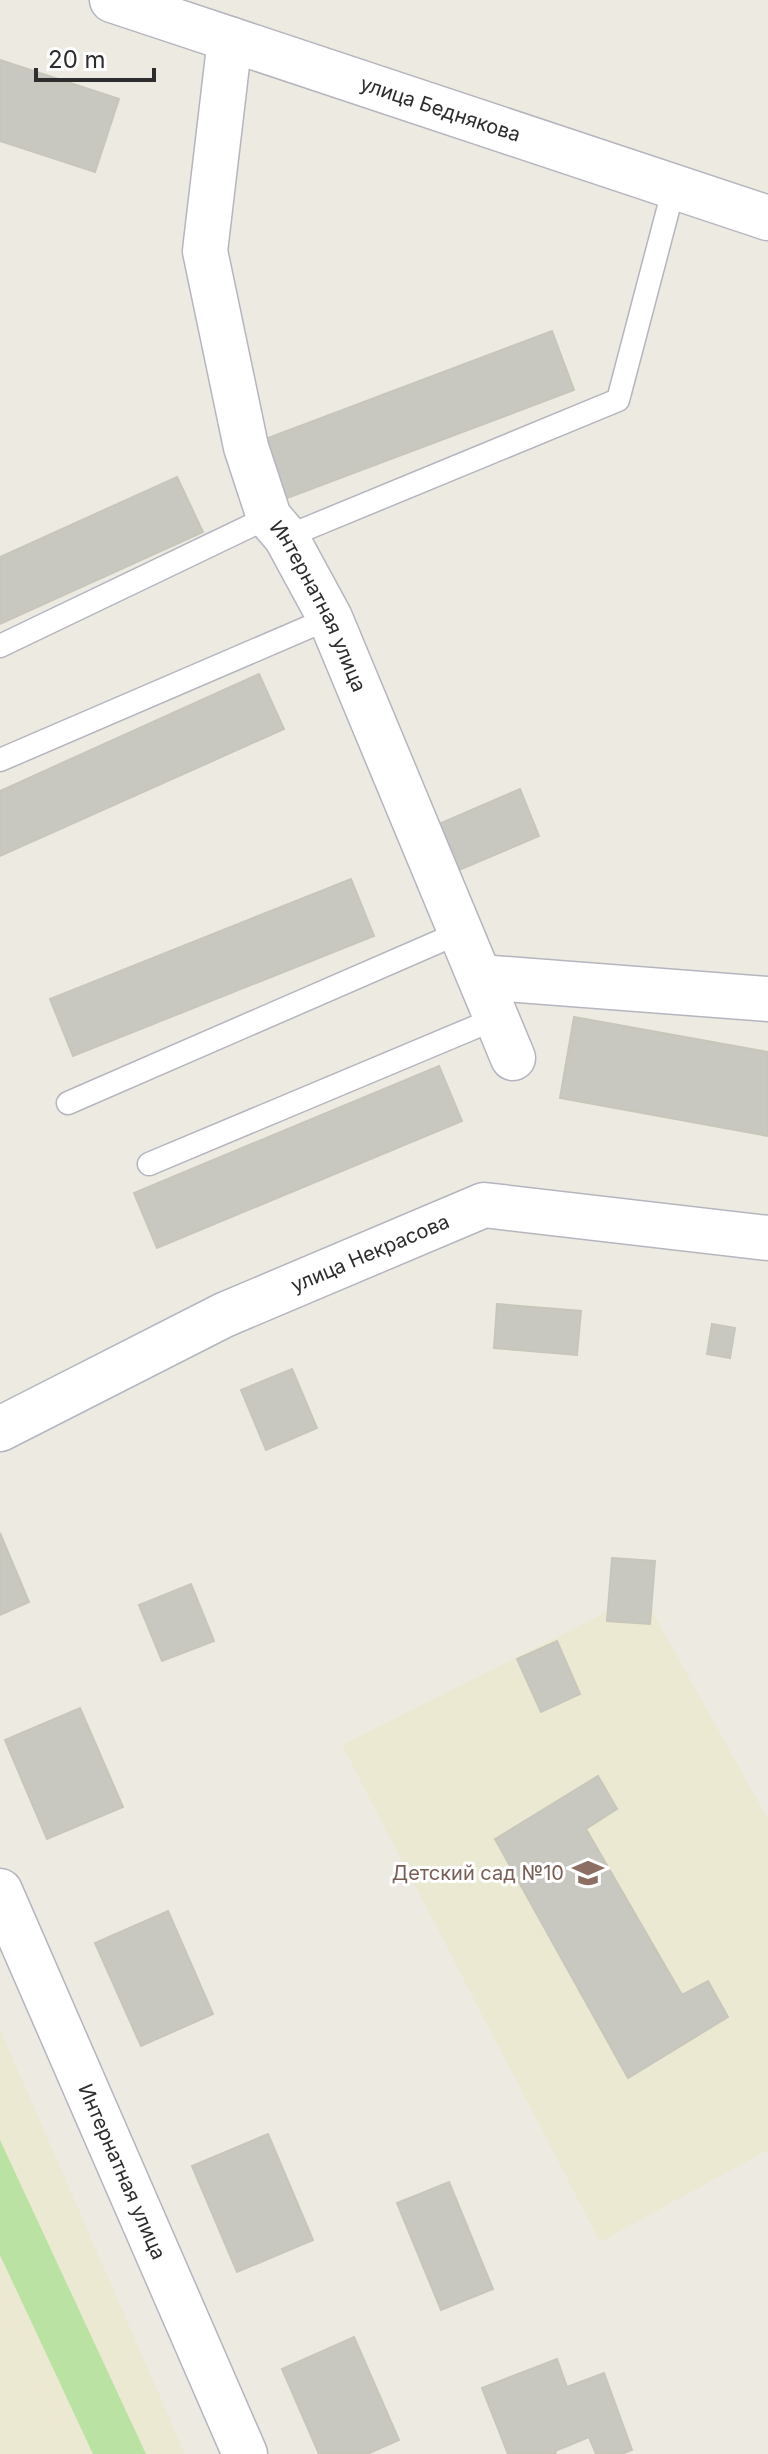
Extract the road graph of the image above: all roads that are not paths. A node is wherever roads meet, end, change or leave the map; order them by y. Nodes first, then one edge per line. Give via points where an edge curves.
1 (112, 0) edge
2 (230, 39) junction
3 (674, 187) junction
4 (768, 218) edge
5 (278, 527) junction
6 (330, 618) junction
7 (0, 646) edge
8 (0, 760) edge
9 (461, 932) junction
10 (480, 977) junction
11 (768, 999) edge
12 (497, 1018) junction
13 (513, 1058) dead end
14 (68, 1103) dead end
15 (149, 1164) dead end
16 (768, 1238) edge
17 (0, 1429) edge
18 (0, 1891) edge
19 (245, 2454) edge

1 - 2 street, улица Беднякова
2 - 3 street, улица Беднякова
2 - 5 street, Интернатная улица via 205,251 246,447
3 - 4 street, улица Беднякова
3 - 5 lane via 618,400
5 - 6 street, Интернатная улица
5 - 7 lane
6 - 8 lane
6 - 9 street, Интернатная улица
9 - 10 street, Интернатная улица
9 - 14 lane
10 - 11 street
10 - 12 street, Интернатная улица
12 - 13 street, Интернатная улица
12 - 15 lane
16 - 17 street, улица Некрасова via 484,1205 224,1315
18 - 19 street, Интернатная улица

